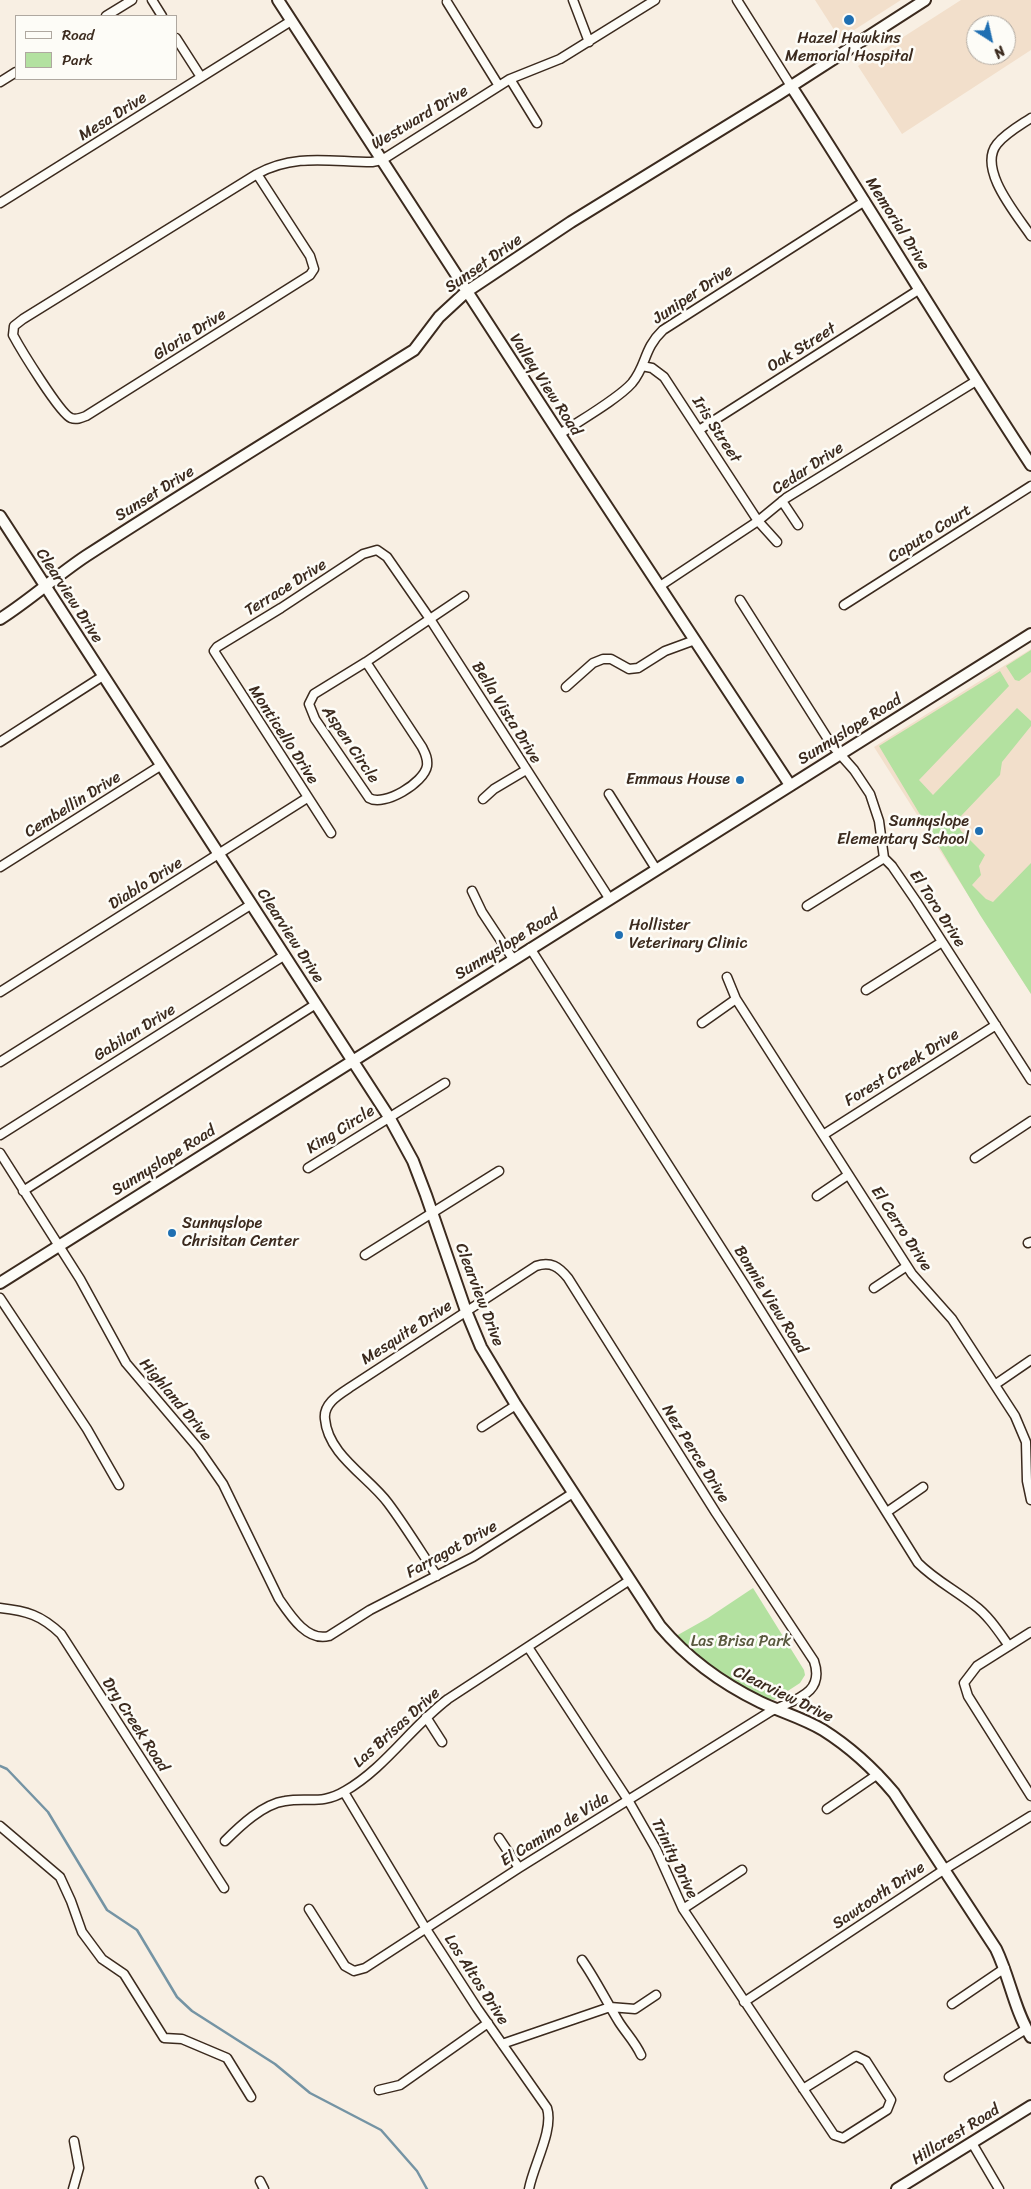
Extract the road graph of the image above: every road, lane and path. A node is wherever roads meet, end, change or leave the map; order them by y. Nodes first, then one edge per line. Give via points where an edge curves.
1 (132, 0) edge
2 (152, 0) edge
3 (278, 0) edge
4 (573, 0) edge
5 (655, 0) edge
6 (737, 0) edge
7 (925, 0) edge
8 (447, 2) dead end
9 (108, 15) edge
10 (161, 15) edge
11 (291, 21) junction
12 (178, 41) edge
13 (589, 42) junction
14 (15, 73) edge
15 (201, 77) junction
16 (510, 79) junction
17 (0, 82) edge
18 (499, 86) junction
19 (791, 86) junction
20 (1031, 118) edge
21 (537, 122) dead end
22 (382, 160) junction
23 (257, 174) junction
24 (865, 201) junction
25 (0, 203) edge
26 (1031, 236) edge
27 (920, 289) junction
28 (466, 292) junction
29 (13, 332) joint
30 (642, 366) junction
31 (976, 380) junction
32 (699, 430) junction
33 (560, 434) junction
34 (1031, 465) edge
35 (1031, 486) edge
36 (782, 501) junction
37 (0, 516) edge
38 (758, 521) junction
39 (798, 524) dead end
40 (777, 542) dead end
41 (374, 550) joint
42 (44, 586) junction
43 (660, 586) junction
44 (464, 596) dead end
45 (740, 600) dead end
46 (844, 605) dead end
47 (0, 619) edge
48 (430, 619) junction
49 (1031, 634) edge
50 (695, 640) junction
51 (214, 651) joint
52 (366, 662) junction
53 (104, 676) junction
54 (566, 687) dead end
55 (0, 742) edge
56 (838, 752) junction
57 (160, 766) junction
58 (526, 770) junction
59 (790, 785) junction
60 (609, 794) dead end
61 (307, 798) junction
62 (483, 800) dead end
63 (330, 833) dead end
64 (219, 854) junction
65 (884, 858) junction
66 (0, 867) edge
67 (656, 869) junction
68 (472, 890) dead end
69 (609, 898) junction
70 (252, 904) junction
71 (807, 906) dead end
72 (942, 942) junction
73 (530, 948) junction
74 (285, 955) junction
75 (513, 959) junction
76 (727, 977) dead end
77 (866, 990) dead end
78 (0, 992) edge
79 (736, 999) junction
80 (316, 1004) junction
81 (702, 1023) dead end
82 (996, 1025) junction
83 (353, 1060) junction
84 (0, 1062) edge
85 (1031, 1080) edge
86 (445, 1083) dead end
87 (389, 1116) junction
88 (1031, 1120) edge
89 (0, 1135) edge
90 (823, 1135) junction
91 (0, 1153) edge
92 (975, 1158) dead end
93 (308, 1168) dead end
94 (499, 1171) dead end
95 (848, 1175) junction
96 (23, 1191) junction
97 (817, 1196) dead end
98 (432, 1212) junction
99 (59, 1245) junction
100 (365, 1255) dead end
101 (554, 1266) joint
102 (907, 1266) junction
103 (0, 1283) edge
104 (874, 1288) dead end
105 (0, 1298) edge
106 (466, 1311) junction
107 (1031, 1360) edge
108 (996, 1384) junction
109 (516, 1404) junction
110 (482, 1427) dead end
111 (119, 1485) dead end
112 (923, 1487) dead end
113 (573, 1493) junction
114 (1031, 1500) edge
115 (887, 1512) junction
116 (437, 1576) junction
117 (630, 1580) junction
118 (0, 1608) edge
119 (342, 1628) joint
120 (1031, 1632) edge
121 (1008, 1646) junction
122 (528, 1647) junction
123 (812, 1659) joint
124 (775, 1709) junction
125 (426, 1717) junction
126 (442, 1742) dead end
127 (878, 1774) junction
128 (344, 1792) junction
129 (1031, 1796) edge
130 (628, 1800) junction
131 (826, 1809) dead end
132 (1031, 1816) edge
133 (0, 1826) edge
134 (499, 1838) dead end
135 (225, 1841) dead end
136 (519, 1868) junction
137 (945, 1869) junction
138 (742, 1870) dead end
139 (224, 1888) dead end
140 (309, 1909) dead end
141 (683, 1909) junction
142 (426, 1929) junction
143 (582, 1960) dead end
144 (1005, 1968) junction
145 (656, 1995) dead end
146 (744, 2002) junction
147 (952, 2004) dead end
148 (610, 2007) junction
149 (488, 2023) junction
150 (1029, 2033) edge
151 (502, 2044) junction
152 (641, 2055) dead end
153 (949, 2078) dead end
154 (803, 2089) junction
155 (380, 2090) dead end
156 (251, 2097) dead end
157 (1031, 2106) edge
158 (74, 2141) dead end
159 (972, 2143) junction
160 (260, 2181) dead end
161 (73, 2189) edge
162 (264, 2189) edge
163 (529, 2189) edge
164 (897, 2189) edge
165 (998, 2189) edge

1 - 9 street
2 - 10 street
3 - 11 street, Valley View Road
4 - 13 street
5 - 13 street, Westward Drive
6 - 19 street, Memorial Drive
7 - 19 street, Sunset Drive
8 - 18 street
11 - 15 street, Mesa Drive
11 - 22 street, Valley View Road
12 - 15 street
13 - 16 street, Westward Drive via 560,60
14 - 17 street
15 - 25 street, Mesa Drive
16 - 18 street, Westward Drive
16 - 21 street
18 - 22 street, Westward Drive
19 - 24 street, Memorial Drive
19 - 28 street, Sunset Drive via 571,222
20 - 26 street via 1006,134 991,156 995,178
22 - 23 street, Westward Drive via 296,160
22 - 28 street, Valley View Road
23 - 29 street, Westward Drive via 23,319 14,326
23 - 29 street, Gloria Drive via 313,263 312,273 305,280 86,416 75,419 65,415 55,402
24 - 27 street, Memorial Drive
24 - 30 street, Juniper Drive via 663,330 648,347
27 - 31 street, Memorial Drive
27 - 32 street, Oak Street
28 - 33 street, Valley View Road
28 - 42 street, Sunset Drive via 439,317 414,350 144,518
30 - 32 street, Iris Street via 652,368 664,377
30 - 33 street, Juniper Drive via 625,390
31 - 34 street, Memorial Drive
31 - 36 street, Cedar Drive
32 - 38 street, Iris Street
33 - 43 street, Valley View Road
35 - 46 street, Caputo Court
36 - 38 street, Cedar Drive
36 - 39 street
37 - 42 street, Clearview Drive
38 - 40 street, Iris Street
38 - 43 street, Cedar Drive
41 - 48 street, Bella Vista Drive via 388,557
41 - 51 street, Terrace Drive
42 - 47 street, Sunset Drive
42 - 53 street, Clearview Drive
43 - 50 street, Valley View Road
44 - 48 street, Aspen Circle
45 - 56 street
48 - 52 street, Aspen Circle
48 - 58 street, Bella Vista Drive
49 - 56 street, Sunnyslope Road
50 - 54 street via 665,651 638,668 629,669 611,659 593,663
50 - 59 street, Valley View Road
51 - 61 street, Monticello Drive
52 - 52 street, Aspen Circle via 314,694 309,704 315,719 369,798 378,801 397,794 419,779 427,760 422,746
53 - 55 street
53 - 57 street, Clearview Drive
56 - 59 street, Sunnyslope Road
56 - 65 street via 863,784 876,808
57 - 64 street, Clearview Drive
57 - 66 street, Cembellin Drive
58 - 62 street via 494,789
58 - 69 street, Bella Vista Drive
59 - 67 street, Sunnyslope Road
60 - 67 street
61 - 63 street, Monticello Drive
61 - 64 street, Diablo Drive
64 - 70 street, Clearview Drive
64 - 78 street, Diablo Drive
65 - 71 street
65 - 72 street, El Toro Drive
67 - 69 street, Sunnyslope Road
68 - 75 street via 482,912
69 - 73 street, Sunnyslope Road
70 - 74 street, Clearview Drive
70 - 84 street
72 - 77 street
72 - 82 street, El Toro Drive
73 - 75 street, Sunnyslope Road
73 - 115 street, Bonnie View Road
74 - 80 street, Clearview Drive
74 - 89 street, Gabilan Drive
75 - 83 street, Sunnyslope Road
76 - 79 street, El Cerro Drive
79 - 81 street
79 - 90 street, El Cerro Drive
80 - 83 street, Clearview Drive
80 - 96 street
82 - 85 street, El Toro Drive
82 - 90 street, Forest Creek Drive
83 - 87 street, Clearview Drive
83 - 99 street, Sunnyslope Road
86 - 87 street, King Circle
87 - 93 street, King Circle
87 - 98 street, Clearview Drive via 413,1162
88 - 92 street
90 - 95 street, El Cerro Drive
91 - 96 street, Highland Drive
94 - 98 street
95 - 97 street
95 - 102 street, El Cerro Drive
96 - 99 street, Highland Drive
98 - 100 street
98 - 106 street, Clearview Drive
99 - 103 street, Sunnyslope Road
99 - 119 street, Highland Drive via 126,1363 198,1448 223,1484 286,1609 312,1636 322,1638
101 - 106 street, Mesquite Drive via 544,1263 536,1266
101 - 123 street, Nez Perce Drive via 568,1278
102 - 104 street
102 - 108 street, El Cerro Drive via 948,1313
105 - 111 street via 87,1430
106 - 109 street, Clearview Drive via 481,1347
106 - 116 street, Mesquite Drive via 352,1386 330,1402 325,1411 332,1440 388,1503
107 - 108 street
108 - 114 street, El Cerro Drive via 1024,1433
109 - 110 street
109 - 113 street, Clearview Drive
112 - 115 street
113 - 116 street, Farragot Drive
113 - 117 street, Clearview Drive
115 - 121 street, Bonnie View Road via 918,1563 932,1578 976,1606
116 - 119 street, Farragot Drive
117 - 122 street, Las Brisas Drive
117 - 124 street, Clearview Drive via 660,1626 686,1654 728,1685
118 - 139 street, Dry Creek Road via 35,1614 61,1634
120 - 121 street
121 - 129 street via 977,1666 964,1683 968,1696
122 - 125 street, Las Brisas Drive
122 - 130 street, Trinity Drive
123 - 124 street, El Camino de Vida via 816,1670 813,1686 806,1694
124 - 127 street, Clearview Drive via 822,1729
124 - 130 street, El Camino de Vida
125 - 126 street
125 - 128 street, Las Brisas Drive via 382,1763
127 - 131 street
127 - 137 street, Clearview Drive
128 - 135 street, Las Brisas Drive via 323,1800 290,1800 273,1805
128 - 142 street, Los Altos Drive
130 - 136 street, El Camino de Vida
130 - 141 street, Trinity Drive via 656,1849
132 - 137 street, Sawtooth Drive
133 - 156 street via 60,1877 82,1932 102,1959 124,1974 164,2038 182,2039 227,2058
134 - 136 street
136 - 142 street, El Camino de Vida
137 - 144 street, Clearview Drive
137 - 146 street, Sawtooth Drive
138 - 141 street
140 - 142 street, El Camino de Vida via 342,1963 354,1971 365,1968
141 - 146 street, Trinity Drive
142 - 149 street, Los Altos Drive
143 - 148 street
144 - 147 street
144 - 150 street, Clearview Drive via 1016,2008
145 - 148 street via 635,2009
146 - 154 street, Trinity Drive
148 - 151 street
148 - 152 street
149 - 151 street, Los Altos Drive
149 - 155 street via 400,2085
150 - 153 street, Clearview Drive
151 - 163 street, Los Altos Drive via 548,2112 548,2127
154 - 154 street, Trinity Drive via 834,2135 843,2138 887,2110 891,2100 866,2061 856,2056
157 - 159 street, Hillcrest Road
158 - 161 street via 79,2168
159 - 164 street, Hillcrest Road
159 - 165 street
160 - 162 street

